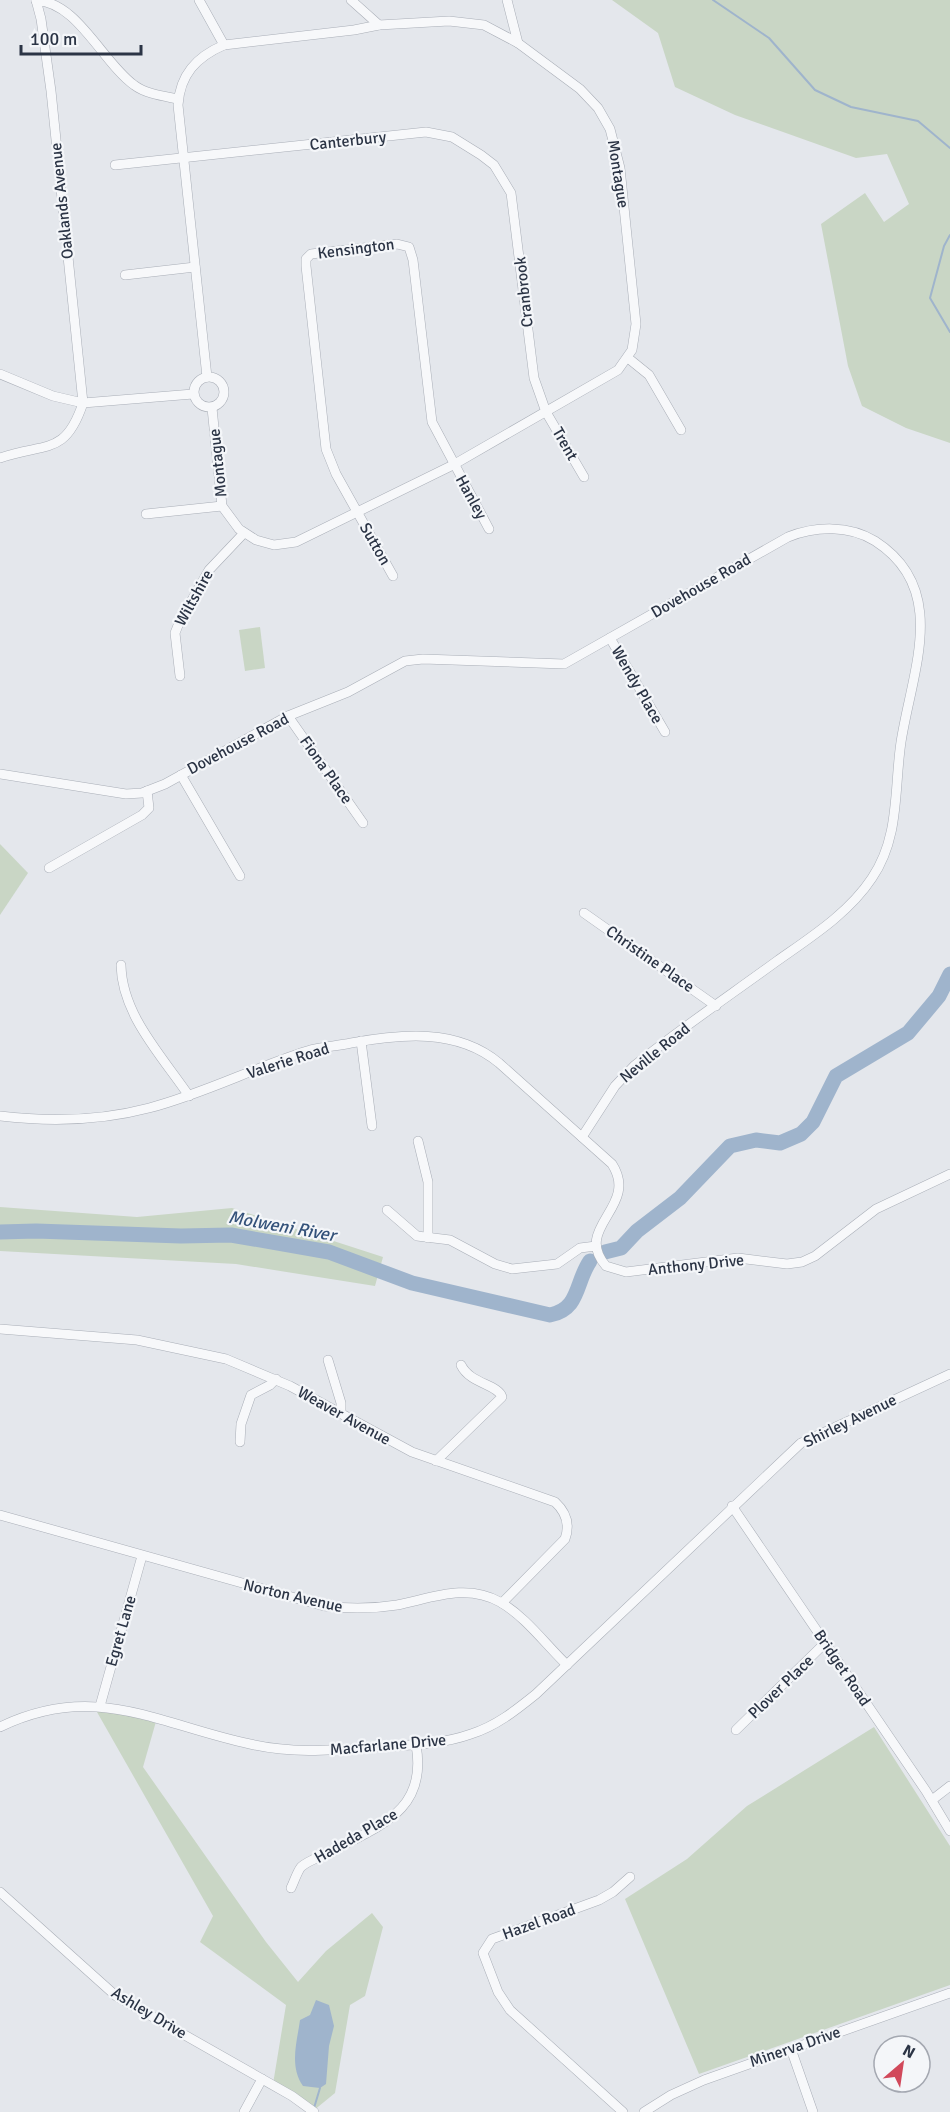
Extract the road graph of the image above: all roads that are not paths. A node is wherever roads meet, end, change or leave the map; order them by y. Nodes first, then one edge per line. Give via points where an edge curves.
1 (199, 0) edge
2 (351, 0) edge
3 (507, 0) edge
4 (36, 1) edge
5 (379, 25) junction
6 (518, 43) junction
7 (224, 45) junction
8 (178, 99) junction
9 (184, 159) junction
10 (115, 165) dead end
11 (500, 173) joint
12 (195, 267) junction
13 (125, 275) dead end
14 (628, 358) junction
15 (0, 374) edge
16 (207, 377) junction
17 (193, 394) junction
18 (83, 403) junction
19 (212, 408) junction
20 (546, 412) junction
21 (681, 430) dead end
22 (0, 458) edge
23 (453, 465) junction
24 (584, 477) dead end
25 (222, 506) junction
26 (357, 512) junction
27 (146, 514) dead end
28 (489, 529) dead end
29 (244, 533) junction
30 (393, 576) dead end
31 (610, 638) junction
32 (180, 676) dead end
33 (288, 716) junction
34 (664, 732) dead end
35 (0, 774) edge
36 (181, 775) junction
37 (147, 791) junction
38 (363, 823) dead end
39 (49, 868) dead end
40 (240, 876) dead end
41 (584, 913) dead end
42 (121, 965) dead end
43 (716, 1006) junction
44 (361, 1041) junction
45 (189, 1096) junction
46 (0, 1116) edge
47 (372, 1125) dead end
48 (582, 1137) junction
49 (418, 1141) dead end
50 (950, 1174) edge
51 (387, 1210) dead end
52 (428, 1238) junction
53 (596, 1246) junction
54 (0, 1329) edge
55 (328, 1360) dead end
56 (461, 1365) dead end
57 (950, 1374) edge
58 (276, 1379) junction
59 (341, 1413) junction
60 (240, 1442) dead end
61 (436, 1461) junction
62 (732, 1506) junction
63 (0, 1515) edge
64 (142, 1556) junction
65 (502, 1603) junction
66 (825, 1644) junction
67 (567, 1665) junction
68 (100, 1706) junction
69 (0, 1727) edge
70 (736, 1730) dead end
71 (416, 1745) junction
72 (950, 1785) edge
73 (932, 1800) junction
74 (950, 1831) edge
75 (630, 1877) dead end
76 (291, 1888) dead end
77 (1, 1894) edge
78 (950, 1993) edge
79 (791, 2049) junction
80 (262, 2079) junction
81 (244, 2112) edge
82 (314, 2112) edge
83 (623, 2112) edge
84 (644, 2112) edge
85 (813, 2112) edge

1 - 7 street
2 - 5 street
3 - 6 street
4 - 8 street via 49,1 64,10 131,83 154,94
4 - 18 street, Oaklands Avenue via 51,91
5 - 6 street, Montague via 473,22
5 - 7 street, Montague
6 - 14 street, Montague via 592,100 614,138 636,324
7 - 8 street, Montague via 205,54 191,67
8 - 9 street, Montague
9 - 10 street, Canterbury
9 - 11 street, Canterbury via 433,132 462,143
9 - 12 street, Montague
11 - 20 street, Cranbrook via 514,201 532,365
12 - 13 street
12 - 16 street, Montague
14 - 20 street via 605,380
14 - 21 street via 649,375
15 - 18 street via 53,396
16 - 17 street via 198,381
16 - 19 street via 221,383 225,392 221,402
17 - 18 street
17 - 19 street via 198,404
18 - 22 street via 77,421 60,443
19 - 25 street, Montague
20 - 23 street
20 - 24 street, Trent
23 - 26 street
23 - 26 street, Kensington via 432,422 428,404 409,248 397,244 311,254 306,266 324,439 330,462
23 - 28 street, Hanley
25 - 27 street
25 - 29 street, Montague
26 - 29 street via 291,543 267,543
26 - 30 street, Sutton
29 - 32 street, Wiltshire via 209,570 179,623 175,645
31 - 33 street, Dovehouse Road via 560,665 405,661 341,695
31 - 34 street, Wendy Place
31 - 43 street, Dovehouse Road via 780,541 813,530 849,530 877,542 903,562 920,594 924,619 922,645 902,738 891,837 881,865 865,888 830,923
33 - 36 street, Dovehouse Road
33 - 38 street, Fiona Place
35 - 37 street, Dovehouse Road via 126,794
36 - 37 street, Dovehouse Road
36 - 40 street
37 - 39 street via 149,808 142,814
41 - 43 street, Christine Place
42 - 45 street via 130,1009
43 - 48 street, Neville Road via 624,1075
44 - 45 street, Valerie Road via 308,1051
44 - 47 street
44 - 48 street, Valerie Road via 419,1035 477,1048
45 - 46 street, Valerie Road via 100,1117 51,1120
48 - 53 street via 612,1164 620,1181 618,1197 598,1231
49 - 52 street via 427,1175
50 - 53 street, Anthony Drive via 876,1209 815,1256 795,1263 738,1258 619,1272 606,1266
51 - 52 street via 414,1234
52 - 53 street via 450,1240 512,1269 557,1264 580,1248
54 - 58 street, Weaver Avenue via 167,1345 219,1358
55 - 59 street
56 - 61 street via 471,1378 499,1391 502,1397
57 - 62 street, Shirley Avenue via 801,1443
58 - 59 street, Weaver Avenue
58 - 60 street via 251,1395 241,1424
59 - 61 street, Weaver Avenue via 390,1442
61 - 65 street, Weaver Avenue via 544,1497 555,1502 566,1515 567,1532 560,1546
62 - 66 street, Bridget Road
62 - 67 street, Macfarlane Drive
63 - 64 street, Norton Avenue
64 - 65 street, Norton Avenue via 334,1608 365,1609 454,1592 482,1595
64 - 68 street, Egret Lane
65 - 67 street, Norton Avenue
66 - 70 street, Plover Place
66 - 73 street, Bridget Road
67 - 71 street, Macfarlane Drive via 508,1717 446,1742
68 - 69 street, Macfarlane Drive via 46,1710
68 - 71 street, Macfarlane Drive via 274,1749
71 - 76 street, Hadeda Place via 417,1783 405,1806 385,1822 302,1867
72 - 73 street
73 - 74 street, Bridget Road
75 - 83 street, Hazel Road via 599,1900 492,1939 483,1953 498,1992 510,2010
77 - 80 street, Ashley Drive via 116,1996
78 - 79 street, Minerva Drive
79 - 84 street, Minerva Drive via 693,2084
79 - 85 street
80 - 81 street
80 - 82 street, Ashley Drive

